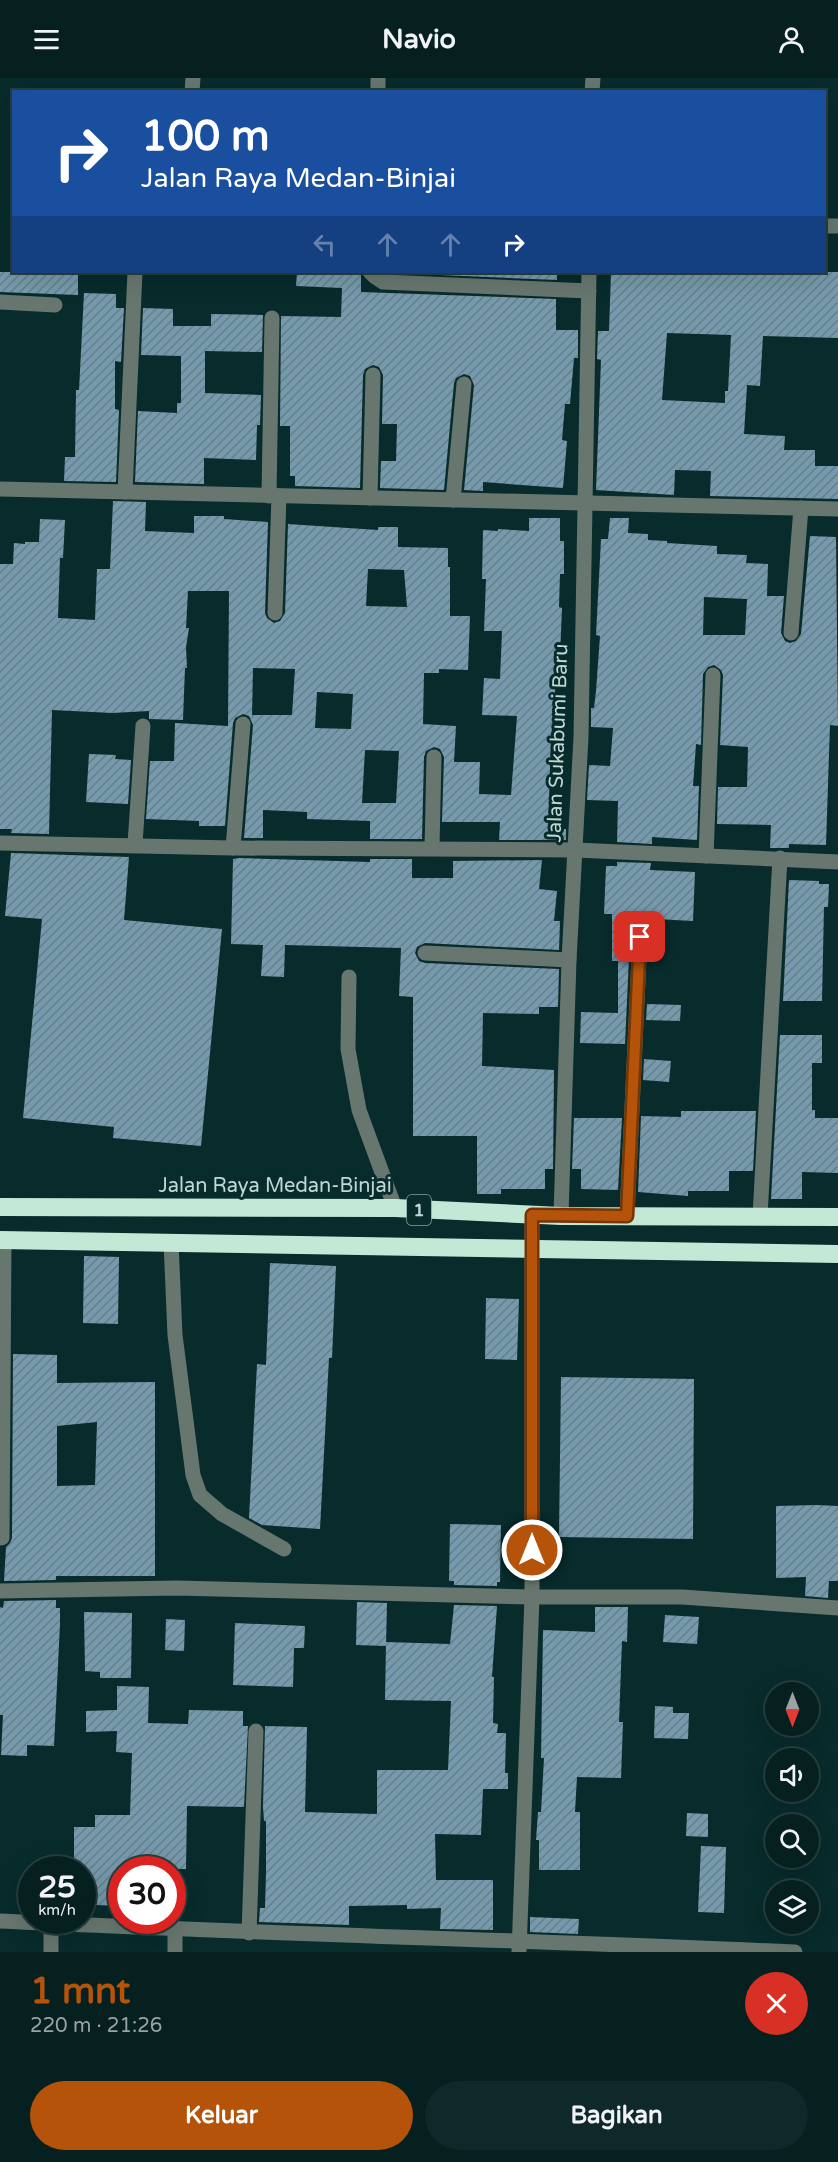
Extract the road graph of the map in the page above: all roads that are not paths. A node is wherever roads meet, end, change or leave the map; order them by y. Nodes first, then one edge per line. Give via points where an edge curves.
1 (135, 273) edge
2 (371, 273) edge
3 (589, 273) edge
4 (589, 291) junction
5 (0, 302) edge
6 (55, 305) dead end
7 (272, 318) dead end
8 (373, 375) dead end
9 (464, 384) dead end
10 (0, 489) edge
11 (125, 492) junction
12 (274, 496) junction
13 (370, 498) junction
14 (453, 500) junction
15 (585, 503) junction
16 (801, 508) junction
17 (838, 509) edge
18 (275, 613) dead end
19 (791, 633) dead end
20 (712, 675) dead end
21 (243, 724) dead end
22 (143, 726) dead end
23 (434, 757) dead end
24 (0, 843) edge
25 (135, 844) junction
26 (234, 848) junction
27 (432, 848) junction
28 (576, 850) junction
29 (706, 856) junction
30 (780, 858) junction
31 (838, 862) edge
32 (640, 937) dead end
33 (425, 953) dead end
34 (569, 960) junction
35 (349, 977) dead end
36 (0, 1208) edge
37 (395, 1208) junction
38 (532, 1215) junction
39 (561, 1216) junction
40 (627, 1216) junction
41 (760, 1216) junction
42 (838, 1218) edge
43 (2, 1240) edge
44 (171, 1242) junction
45 (531, 1249) junction
46 (838, 1254) edge
47 (2, 1538) dead end
48 (284, 1549) dead end
49 (0, 1591) edge
50 (532, 1597) junction
51 (838, 1608) edge
52 (256, 1731) dead end
53 (0, 1921) edge
54 (18, 1922) edge
55 (186, 1930) edge
56 (249, 1933) junction
57 (51, 1934) edge
58 (175, 1934) edge
59 (415, 1945) edge
60 (519, 1947) edge
61 (51, 1952) edge
62 (175, 1952) edge
63 (795, 1952) edge

1 - 11 street
2 - 4 street via 383,282
3 - 4 street, Jalan Sukabumi Baru
4 - 15 street, Jalan Sukabumi Baru
5 - 6 street
7 - 12 street
8 - 13 street
9 - 14 street
10 - 11 street
11 - 12 street
12 - 13 street
12 - 18 street
13 - 14 street
14 - 15 street
15 - 16 street
15 - 28 street, Jalan Sukabumi Baru
16 - 17 street
16 - 19 street
20 - 29 street
21 - 26 street
22 - 25 street
23 - 27 street
24 - 25 street
25 - 26 street
26 - 27 street
27 - 28 street
28 - 29 street
28 - 34 street, Jalan Sukabumi Baru
29 - 30 street
30 - 31 street
30 - 41 street
32 - 40 street
33 - 34 street
34 - 39 street, Jalan Sukabumi Baru
35 - 37 street via 348,1048 359,1110
36 - 37 highway, Jalan Raya Medan-Binjai / 1
37 - 38 highway, Jalan Raya Medan-Binjai / 1
38 - 39 highway, Jalan Raya Medan-Binjai / 1
38 - 45 street
39 - 40 highway, Jalan Raya Medan-Binjai / 1
40 - 41 highway, Jalan Raya Medan-Binjai / 1
41 - 42 highway, Jalan Raya Medan-Binjai / 1
43 - 44 highway, 1
43 - 47 street
44 - 45 highway, 1
44 - 48 street via 175,1335 193,1475 200,1495 222,1514
45 - 46 highway, 1
45 - 50 street
49 - 50 street via 177,1588
50 - 51 street via 682,1597
50 - 60 street
52 - 56 street
53 - 54 street
55 - 56 street
56 - 59 street
57 - 61 street
58 - 62 street
59 - 60 street
60 - 63 street

